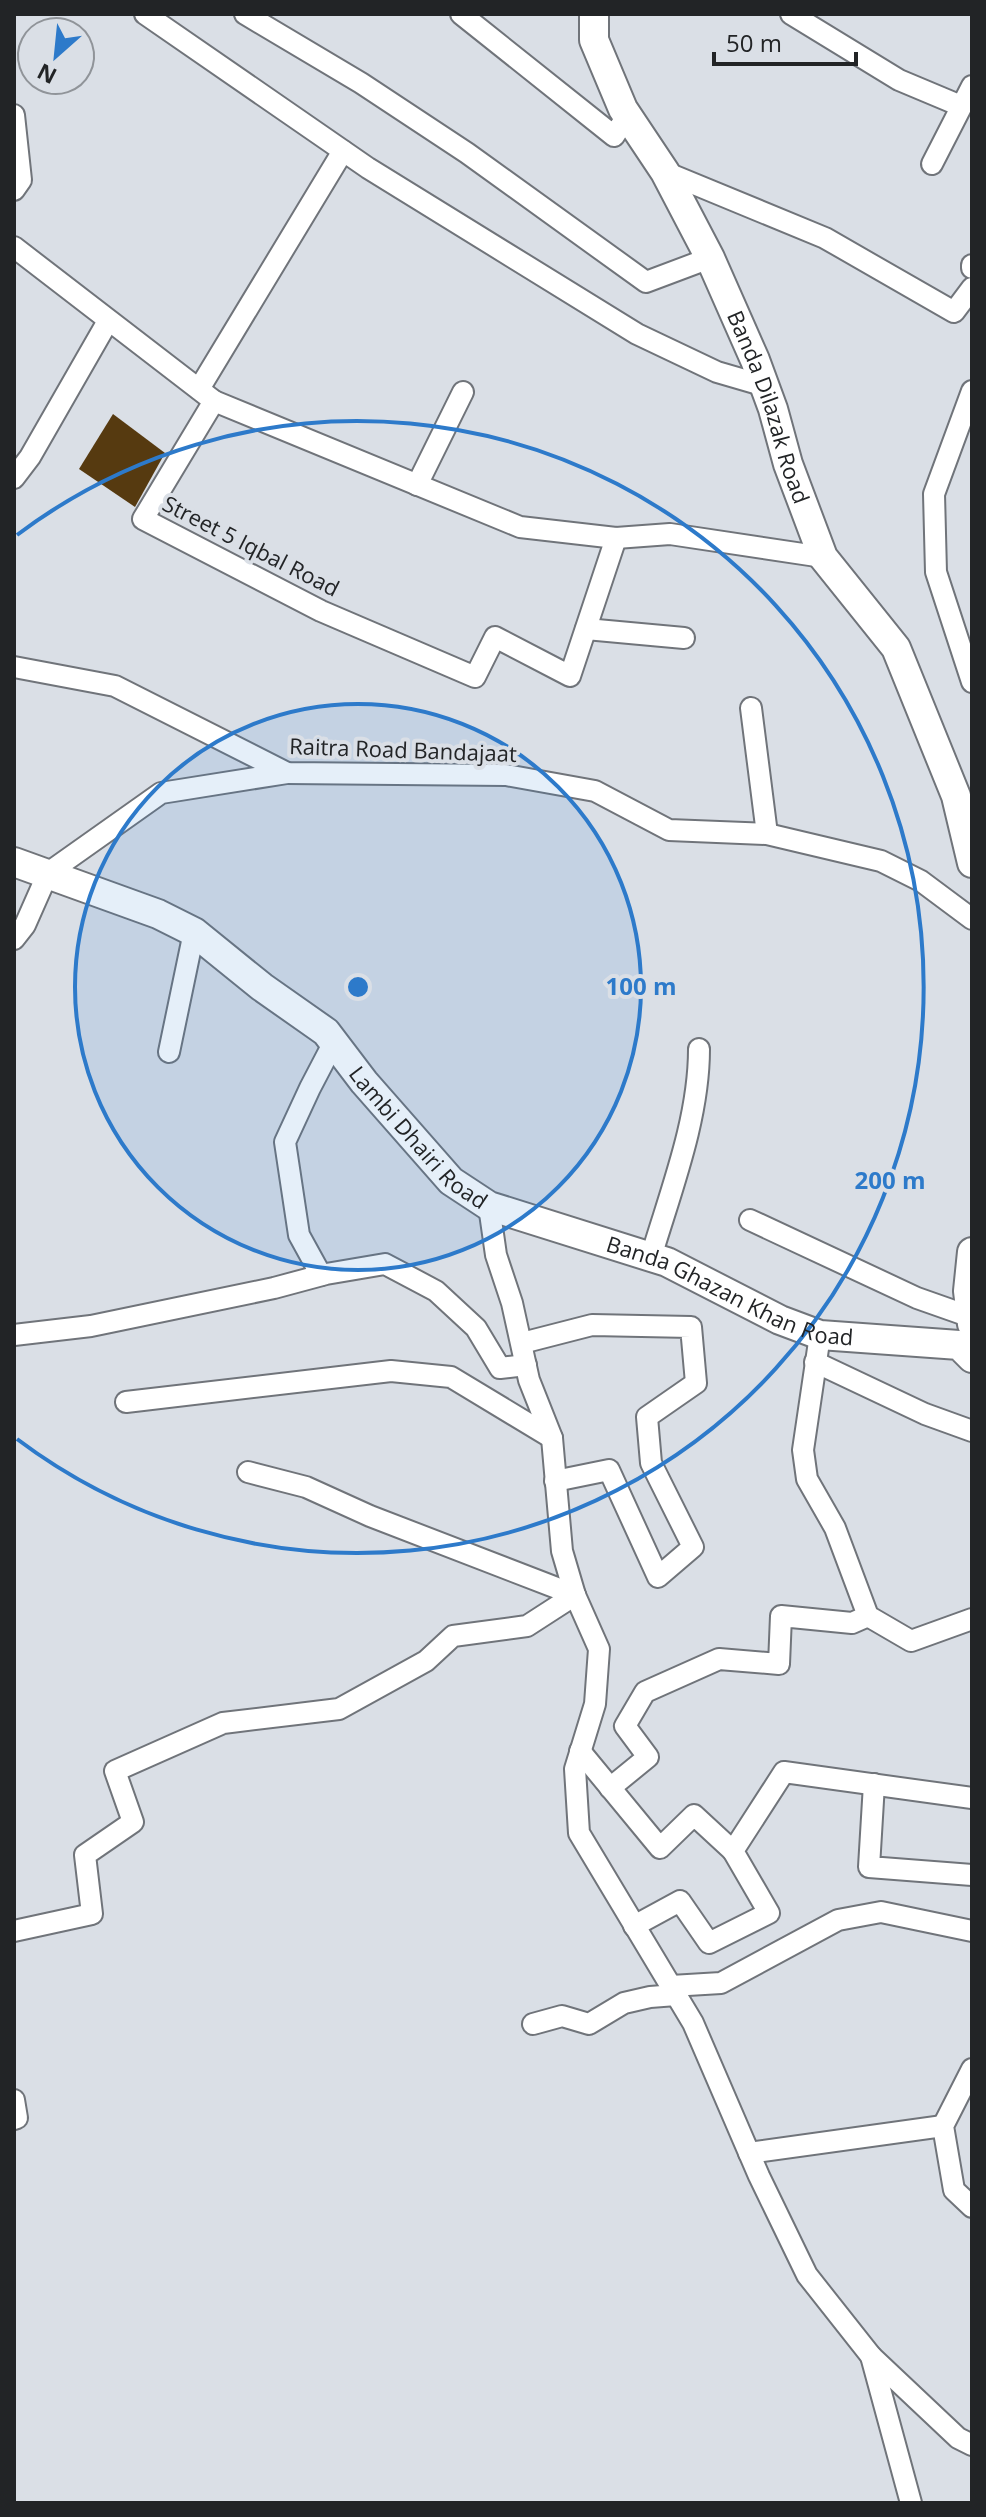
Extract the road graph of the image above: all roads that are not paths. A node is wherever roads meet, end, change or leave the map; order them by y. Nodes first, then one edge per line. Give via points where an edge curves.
1 (145, 14) edge
2 (245, 14) edge
3 (461, 14) edge
4 (594, 14) edge
5 (791, 14) edge
6 (972, 86) edge
7 (961, 106) junction
8 (14, 115) edge
9 (627, 116) junction
10 (343, 151) junction
11 (932, 164) dead end
12 (665, 172) junction
13 (14, 190) edge
14 (14, 247) edge
15 (710, 258) junction
16 (972, 288) edge
17 (108, 321) junction
18 (765, 386) junction
19 (972, 391) edge
20 (463, 392) dead end
21 (207, 395) junction
22 (14, 478) edge
23 (417, 485) junction
24 (616, 538) junction
25 (823, 557) junction
26 (586, 629) junction
27 (684, 638) dead end
28 (14, 667) edge
29 (972, 682) edge
30 (751, 708) dead end
31 (287, 773) junction
32 (964, 799) edge
33 (767, 834) junction
34 (14, 862) edge
35 (972, 863) edge
36 (48, 873) junction
37 (972, 919) edge
38 (194, 932) junction
39 (14, 939) edge
40 (334, 1042) junction
41 (699, 1049) dead end
42 (169, 1052) dead end
43 (489, 1206) junction
44 (750, 1220) dead end
45 (972, 1252) edge
46 (651, 1257) junction
47 (321, 1275) junction
48 (971, 1320) edge
49 (14, 1335) edge
50 (522, 1343) junction
51 (818, 1348) junction
52 (972, 1358) edge
53 (526, 1365) junction
54 (126, 1402) dead end
55 (972, 1431) edge
56 (552, 1438) junction
57 (248, 1472) dead end
58 (555, 1481) junction
59 (575, 1595) junction
60 (868, 1616) junction
61 (972, 1619) edge
62 (580, 1751) junction
63 (874, 1784) junction
64 (610, 1788) junction
65 (972, 1798) edge
66 (733, 1851) junction
67 (972, 1875) edge
68 (634, 1926) junction
69 (14, 1931) edge
70 (972, 1931) edge
71 (673, 1991) junction
72 (533, 2024) dead end
73 (972, 2069) edge
74 (14, 2100) edge
75 (14, 2119) edge
76 (943, 2126) junction
77 (749, 2153) junction
78 (972, 2207) edge
79 (871, 2356) junction
80 (972, 2445) edge
81 (911, 2503) edge

1 - 10 street
2 - 15 street via 467,153 646,282
3 - 9 street via 614,136
4 - 9 street, Banda Dilazak Road via 594,40
5 - 7 street via 899,80
6 - 7 street
7 - 11 street
8 - 13 street via 21,180
9 - 12 street, Banda Dilazak Road
10 - 18 street via 637,334 717,372
10 - 21 street
12 - 15 street, Banda Dilazak Road
12 - 16 street via 825,238 954,312
14 - 17 street
15 - 18 street, Banda Dilazak Road
17 - 21 street
17 - 22 street
18 - 25 street, Banda Dilazak Road
19 - 29 street via 934,494 936,572
20 - 23 street
21 - 23 street
21 - 26 street, Street 5 Iqbal Road via 143,519 321,611 475,677 495,637 570,676
23 - 24 street via 520,527
24 - 25 street via 670,534
24 - 26 street
25 - 32 street, Banda Dilazak Road via 896,648
26 - 27 street
28 - 31 street, Raitra Road Bandajaat via 115,686
30 - 33 street
31 - 33 street, Raitra Road Bandajaat via 506,775 595,791 669,830
31 - 36 street via 161,793
32 - 35 street, Banda Dilazak Road
33 - 37 street, Raitra Road Bandajaat via 881,861 921,881
34 - 36 street, Lambi Dhairi Road
36 - 38 street, Lambi Dhairi Road
36 - 39 street
38 - 40 street, Lambi Dhairi Road
38 - 42 street
40 - 43 street, Lambi Dhairi Road via 451,1181
40 - 47 street via 285,1142 299,1235
41 - 46 street via 685,1141
43 - 46 street, Banda Ghazan Khan Road
43 - 50 street, Lambi Dhairi Road via 496,1255
44 - 48 street
45 - 48 street
46 - 51 street, Banda Ghazan Khan Road via 718,1286
47 - 49 street via 91,1326
47 - 53 street via 385,1264 436,1291 476,1328 500,1368
50 - 53 street, Lambi Dhairi Road
50 - 58 street via 592,1325 691,1327 696,1383 647,1417 651,1463 693,1547 658,1577 609,1470
51 - 52 street, Banda Ghazan Khan Road via 959,1345
51 - 55 street via 925,1414
51 - 60 street via 803,1450 807,1479 835,1528
53 - 56 street, Lambi Dhairi Road
54 - 56 street via 391,1371 451,1377
56 - 58 street, Lambi Dhairi Road
57 - 59 street via 306,1487
58 - 59 street, Lambi Dhairi Road via 562,1551
59 - 62 street, Lambi Dhairi Road via 599,1649 595,1704
59 - 69 street via 527,1626 453,1636 426,1661 339,1709 223,1723 115,1771 133,1822 85,1855 92,1914
60 - 61 street via 911,1641
60 - 64 street via 852,1623 781,1616 779,1664 719,1659 645,1692 625,1726 648,1757
62 - 64 street
62 - 68 street, Lambi Dhairi Road via 575,1769 579,1833
63 - 65 street
63 - 66 street via 784,1772
63 - 67 street via 869,1867
64 - 66 street via 660,1848 694,1815
66 - 68 street via 769,1913 709,1943 680,1901
68 - 71 street, Lambi Dhairi Road
70 - 71 street via 881,1912 838,1920 721,1983
71 - 72 street via 624,2003 589,2024 562,2016
71 - 77 street, Lambi Dhairi Road via 693,2023
73 - 76 street
74 - 75 street
76 - 77 street
76 - 78 street via 954,2190
77 - 79 street, Lambi Dhairi Road via 807,2275
79 - 80 street via 958,2438
79 - 81 street

